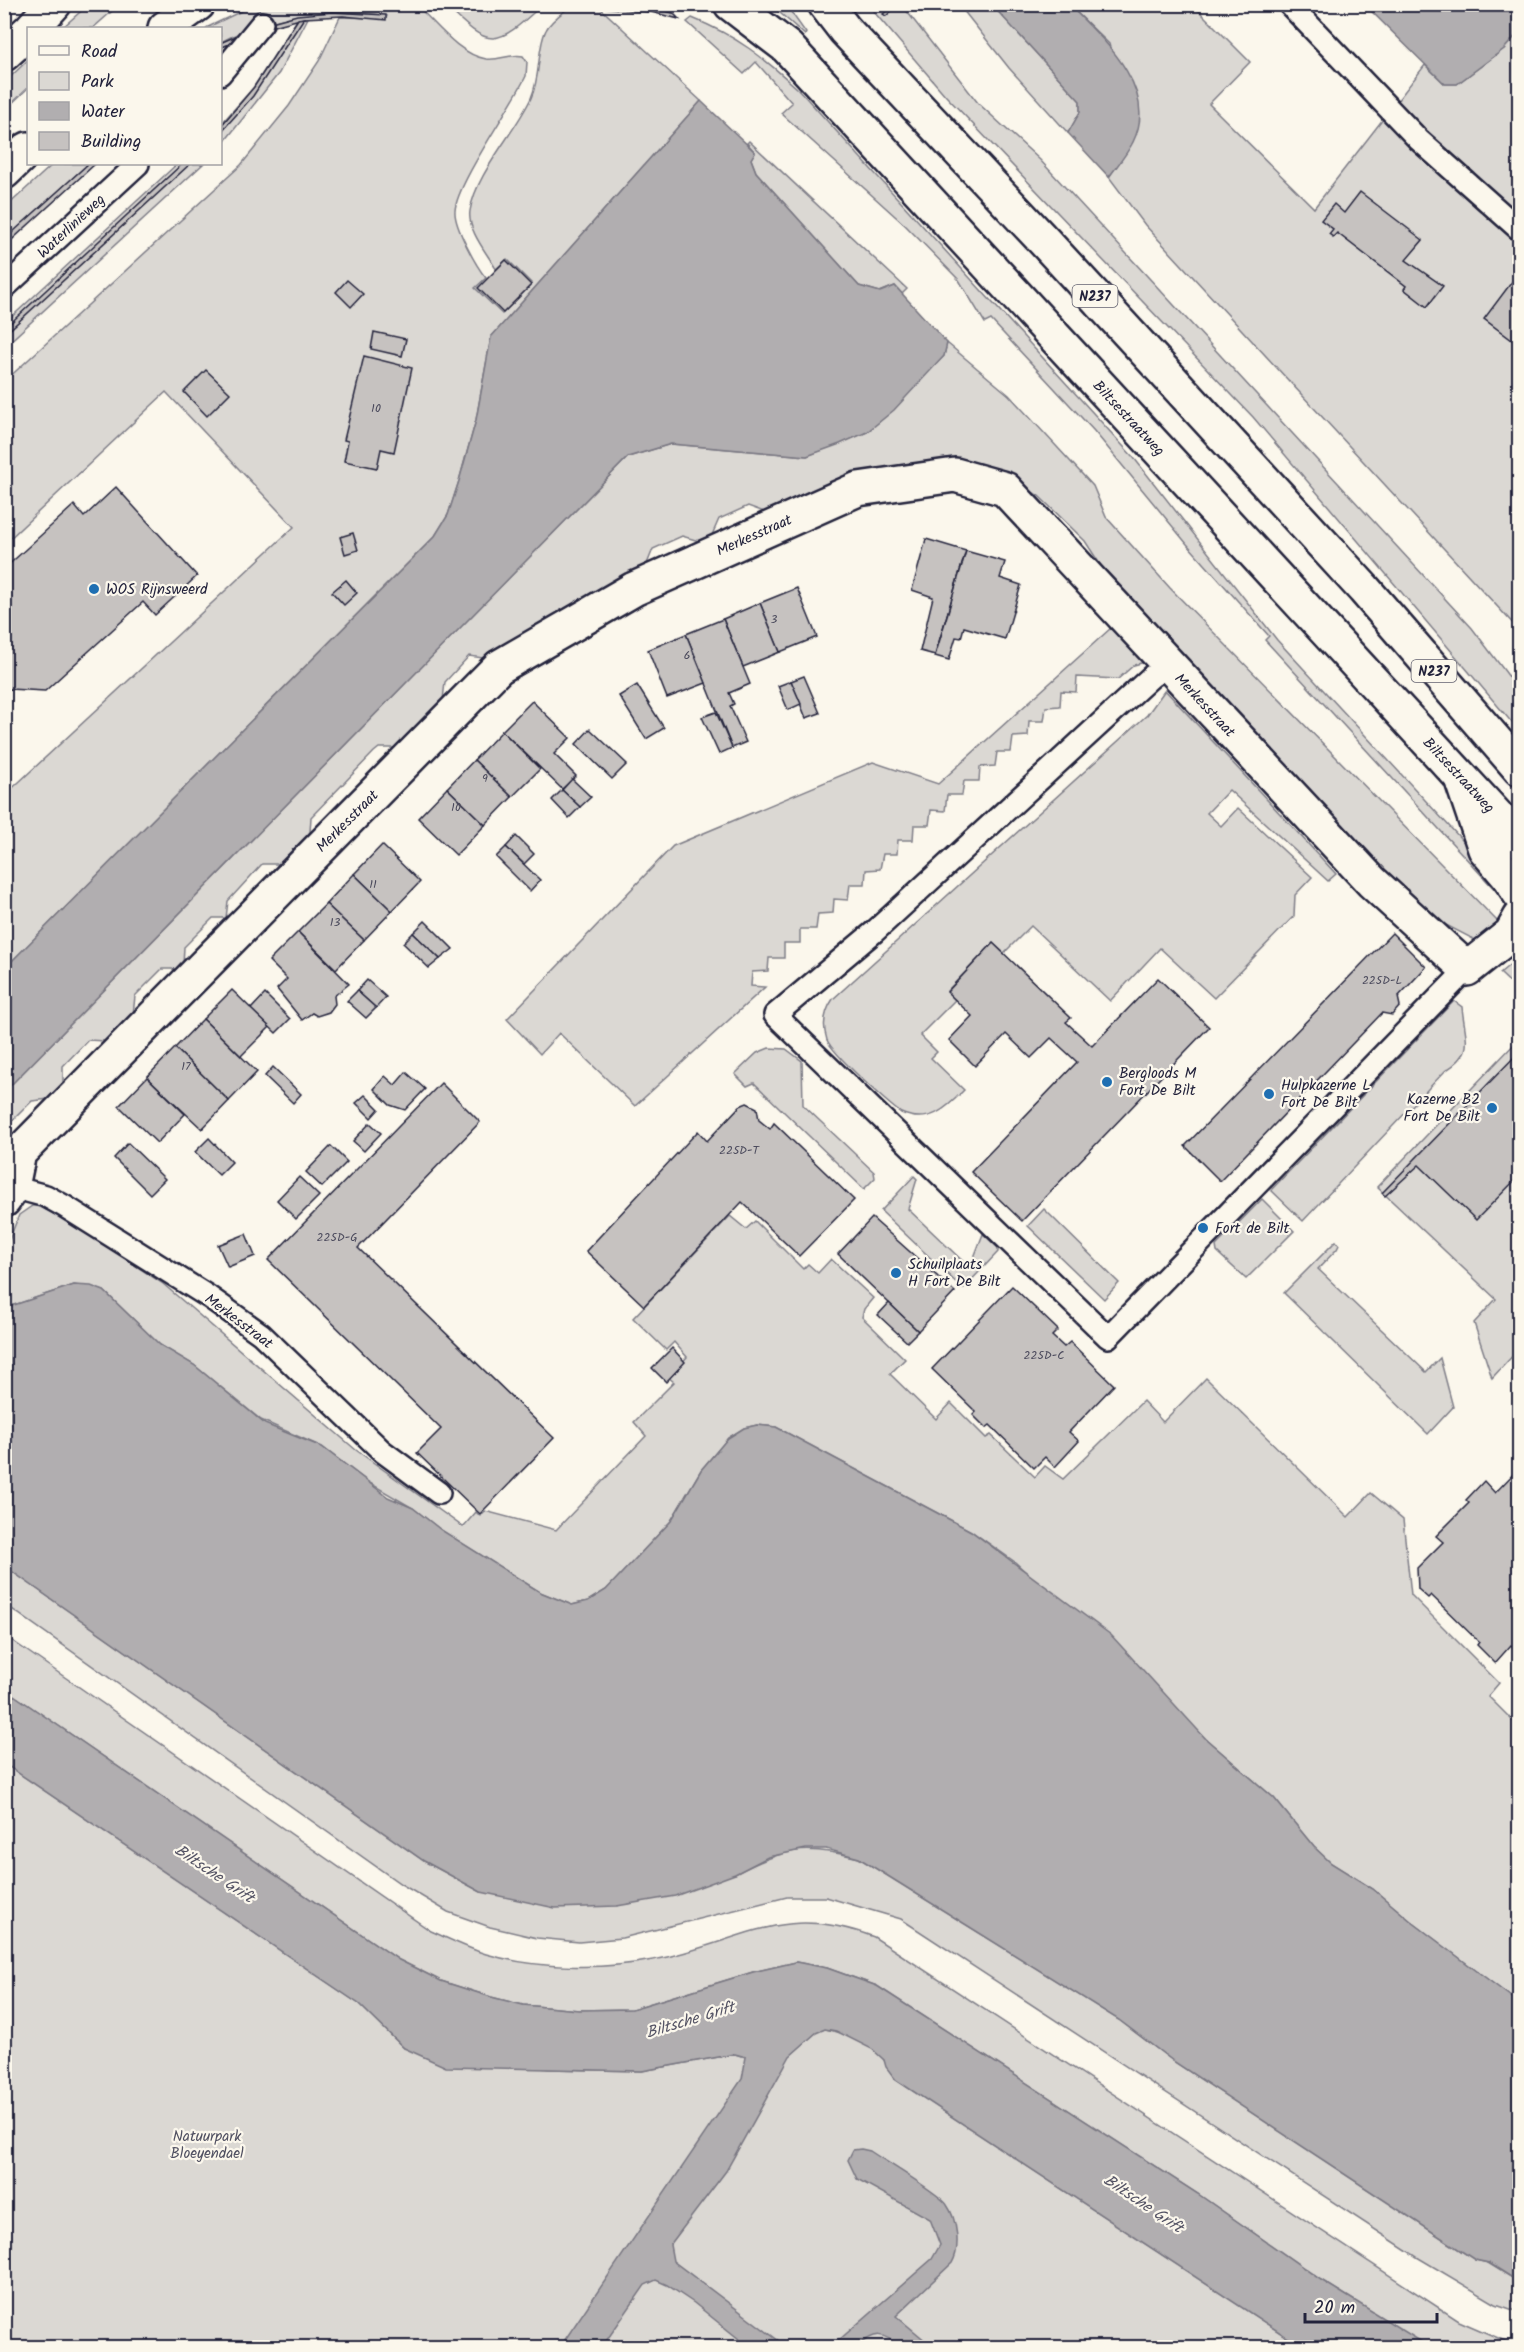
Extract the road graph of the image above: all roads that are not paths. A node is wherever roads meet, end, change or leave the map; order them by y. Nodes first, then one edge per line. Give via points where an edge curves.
1 (54, 4) edge
2 (198, 4) edge
3 (731, 4) edge
4 (825, 4) edge
5 (1289, 4) edge
6 (262, 23) dead end
7 (33, 27) edge
8 (166, 27) edge
9 (27, 33) edge
10 (4, 54) edge
11 (222, 73) edge
12 (27, 150) edge
13 (137, 165) edge
14 (4, 172) edge
15 (1520, 230) edge
16 (4, 288) edge
17 (1168, 666) junction
18 (1515, 759) edge
19 (1461, 778) junction
20 (1520, 841) edge
21 (1520, 894) edge
22 (1520, 918) edge
23 (1467, 969) junction
24 (8, 1193) edge
25 (439, 1493) dead end

1 - 7 main road
2 - 8 main road
3 - 19 main road, Biltsestraatweg via 787,46
4 - 18 main road, N237 via 1364,589
5 - 15 lane via 1419,140
6 - 11 lane
9 - 10 main road
12 - 14 main road
13 - 16 lane, Waterlinieweg
17 - 23 main road, Merkesstraat via 1372,882
17 - 23 lane via 1152,676 874,932 775,1015 1108,1337
17 - 24 main road, Merkesstraat via 1005,489 955,475 858,489 634,589 499,667 19,1153
19 - 20 main road, Biltsestraatweg
19 - 21 main road via 1485,849
22 - 23 main road via 1511,934
24 - 25 lane, Merkesstraat via 46,1196 218,1303 261,1334 382,1451

